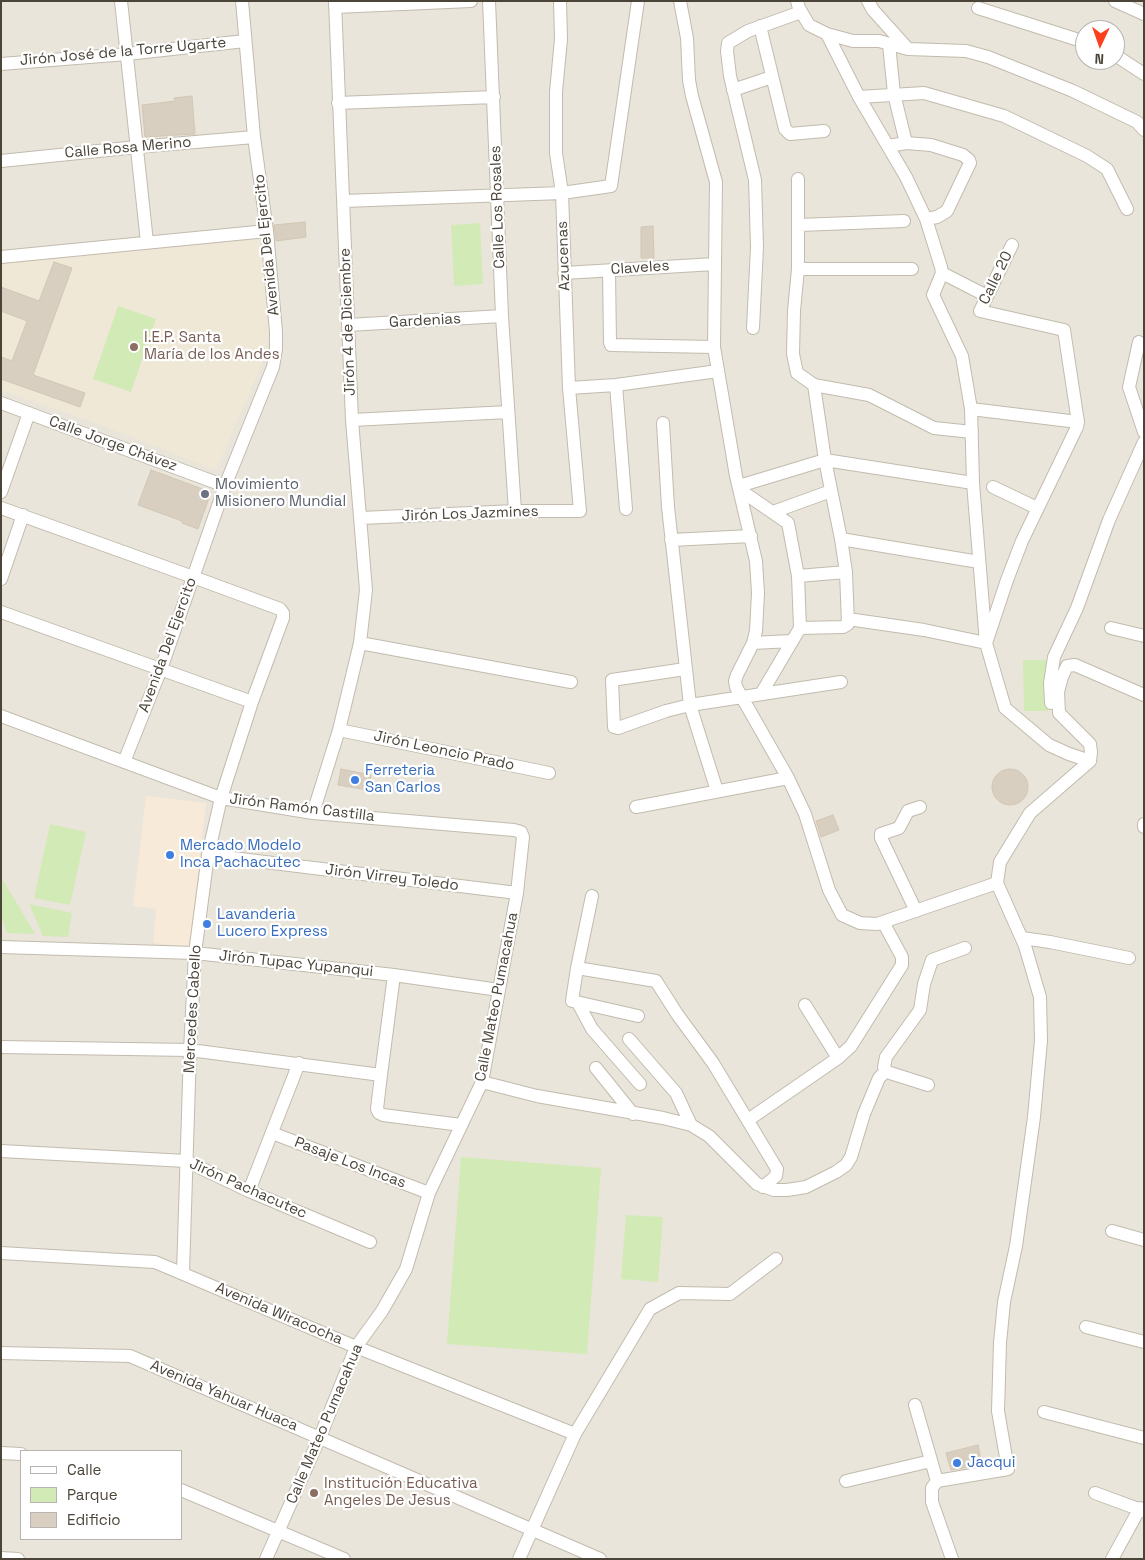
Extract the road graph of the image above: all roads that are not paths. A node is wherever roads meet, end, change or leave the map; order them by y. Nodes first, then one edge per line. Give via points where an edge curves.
1 (121, 1) edge
2 (242, 1) edge
3 (471, 1) edge
4 (489, 1) edge
5 (560, 1) edge
6 (638, 1) edge
7 (680, 1) edge
8 (868, 1) edge
9 (1115, 1) edge
10 (335, 4) edge
11 (799, 7) edge
12 (978, 8) dead end
13 (1144, 14) edge
14 (760, 26) junction
15 (827, 34) junction
16 (1075, 39) edge
17 (245, 41) junction
18 (889, 44) junction
19 (911, 49) junction
20 (127, 54) junction
21 (1125, 62) edge
22 (1, 64) edge
23 (1144, 74) edge
24 (772, 77) junction
25 (733, 90) junction
26 (894, 94) junction
27 (494, 97) junction
28 (859, 97) junction
29 (338, 103) junction
30 (1144, 130) edge
31 (824, 131) dead end
32 (254, 137) junction
33 (906, 143) junction
34 (888, 146) junction
35 (137, 147) junction
36 (1, 161) edge
37 (798, 179) dead end
38 (562, 193) junction
39 (497, 195) junction
40 (344, 201) junction
41 (1126, 208) dead end
42 (926, 219) junction
43 (904, 222) dead end
44 (799, 225) junction
45 (267, 231) junction
46 (147, 242) junction
47 (1012, 245) dead end
48 (1, 257) edge
49 (715, 264) junction
50 (798, 269) junction
51 (912, 269) dead end
52 (610, 270) junction
53 (564, 272) junction
54 (942, 273) junction
55 (987, 296) junction
56 (502, 316) junction
57 (348, 325) junction
58 (753, 328) dead end
59 (1139, 342) dead end
60 (714, 347) junction
61 (718, 371) junction
62 (616, 384) junction
63 (814, 386) junction
64 (569, 388) junction
65 (1, 403) edge
66 (971, 409) junction
67 (508, 412) junction
68 (29, 413) junction
69 (352, 420) junction
70 (663, 422) dead end
71 (1078, 422) junction
72 (972, 432) junction
73 (1144, 432) edge
74 (1144, 442) edge
75 (825, 460) junction
76 (973, 483) junction
77 (225, 486) junction
78 (993, 487) dead end
79 (739, 488) junction
80 (831, 491) junction
81 (1, 492) edge
82 (1, 508) edge
83 (1037, 508) junction
84 (626, 509) dead end
85 (516, 511) junction
86 (580, 511) joint
87 (773, 512) junction
88 (23, 515) junction
89 (360, 518) junction
90 (751, 536) junction
91 (842, 539) junction
92 (671, 540) junction
93 (979, 562) junction
94 (846, 572) junction
95 (193, 576) junction
96 (798, 576) junction
97 (1, 579) edge
98 (1, 612) edge
99 (848, 619) junction
100 (800, 628) junction
101 (1112, 628) dead end
102 (1144, 636) edge
103 (792, 641) junction
104 (752, 642) junction
105 (360, 643) junction
106 (986, 643) junction
107 (161, 669) junction
108 (685, 669) junction
109 (571, 682) dead end
110 (841, 682) dead end
111 (761, 694) junction
112 (1144, 695) edge
113 (742, 697) junction
114 (252, 702) junction
115 (690, 705) junction
116 (1059, 713) junction
117 (1, 716) edge
118 (339, 730) junction
119 (1090, 761) junction
120 (124, 762) junction
121 (549, 773) dead end
122 (788, 778) junction
123 (717, 791) junction
124 (221, 798) junction
125 (636, 807) dead end
126 (920, 807) dead end
127 (313, 813) junction
128 (523, 837) joint
129 (208, 855) junction
130 (997, 883) junction
131 (517, 893) junction
132 (592, 896) dead end
133 (916, 911) junction
134 (883, 922) junction
135 (1022, 938) junction
136 (1, 947) edge
137 (965, 948) dead end
138 (195, 953) junction
139 (1129, 958) dead end
140 (577, 968) junction
141 (394, 975) junction
142 (499, 990) junction
143 (578, 1003) junction
144 (805, 1005) dead end
145 (638, 1016) dead end
146 (629, 1039) dead end
147 (1, 1047) edge
148 (190, 1050) junction
149 (838, 1058) junction
150 (299, 1063) junction
151 (596, 1068) dead end
152 (887, 1072) junction
153 (380, 1075) junction
154 (482, 1082) junction
155 (640, 1084) dead end
156 (928, 1085) dead end
157 (633, 1114) junction
158 (748, 1120) junction
159 (461, 1125) junction
160 (691, 1125) junction
161 (272, 1133) junction
162 (1, 1152) edge
163 (186, 1161) junction
164 (763, 1187) junction
165 (249, 1191) junction
166 (429, 1193) junction
167 (1112, 1231) dead end
168 (1144, 1240) edge
169 (370, 1242) dead end
170 (1, 1253) edge
171 (776, 1259) dead end
172 (183, 1274) junction
173 (1086, 1327) dead end
174 (1144, 1342) edge
175 (356, 1347) junction
176 (1, 1353) edge
177 (915, 1405) dead end
178 (1044, 1412) dead end
179 (575, 1434) junction
180 (320, 1437) junction
181 (1144, 1438) edge
182 (1, 1453) edge
183 (20, 1454) edge
184 (931, 1460) junction
185 (846, 1481) dead end
186 (937, 1482) junction
187 (182, 1490) edge
188 (1095, 1493) dead end
189 (1142, 1509) edge
190 (533, 1529) junction
191 (279, 1531) junction
192 (1, 1558) edge
193 (18, 1559) edge
194 (266, 1559) edge
195 (344, 1559) edge
196 (519, 1559) edge
197 (600, 1559) edge
198 (952, 1559) edge
199 (1112, 1559) edge

1 - 20 street
2 - 17 street, Avenida Del Ejercito
3 - 10 street
4 - 27 street, Calle Los Rosales
5 - 38 street, Azucenas via 556,153
6 - 38 street via 611,186
7 - 49 street via 692,96 716,182
8 - 19 street
9 - 13 street
10 - 29 street, Jirón 4 de Diciembre
11 - 14 street
11 - 15 street via 809,25
12 - 16 street
14 - 24 street
14 - 25 street via 728,44 726,51
15 - 18 street
15 - 28 street
17 - 20 street, Jirón José de la Torre Ugarte
17 - 32 street, Avenida Del Ejercito
18 - 19 street
18 - 26 street
19 - 30 street via 966,51 988,57 1073,90 1137,122
20 - 22 street, Jirón José de la Torre Ugarte
20 - 35 street
21 - 23 street
24 - 25 street
24 - 31 street via 787,132
25 - 58 street via 755,180 757,247
26 - 28 street
26 - 33 street
26 - 41 street via 924,93 1004,116 1062,144 1108,169
27 - 29 street
27 - 39 street, Calle Los Rosales
28 - 34 street
29 - 40 street, Jirón 4 de Diciembre
32 - 35 street, Calle Rosa Merino
32 - 45 street, Avenida Del Ejercito
33 - 34 street
33 - 42 street via 931,145 963,155 970,163 947,211
34 - 42 street
35 - 36 street, Calle Rosa Merino
35 - 46 street
37 - 44 street
38 - 39 street
38 - 53 street, Azucenas
39 - 40 street
39 - 56 street, Calle Los Rosales
40 - 57 street, Jirón 4 de Diciembre
42 - 54 street
43 - 44 street
44 - 50 street
45 - 46 street
45 - 77 street, Avenida Del Ejercito via 276,349 273,367
46 - 48 street
47 - 55 street, Calle 20
49 - 52 street, Claveles
49 - 60 street
50 - 51 street
50 - 63 street via 793,354 797,372
52 - 53 street, Claveles
52 - 60 street via 611,345
53 - 64 street, Azucenas
54 - 55 street
54 - 66 street via 933,295 962,356
55 - 71 street, Calle 20 via 980,311 1064,330
56 - 57 street, Gardenias
56 - 67 street, Calle Los Rosales
57 - 69 street, Jirón 4 de Diciembre
59 - 73 street via 1129,387
60 - 61 street
61 - 62 street
61 - 79 street
62 - 64 street
62 - 84 street
63 - 72 street via 869,394 934,428
63 - 75 street
64 - 86 street, Azucenas
65 - 68 street, Calle Jorge Chávez
66 - 71 street
66 - 72 street
67 - 69 street
67 - 85 street, Calle Los Rosales
68 - 77 street, Calle Jorge Chávez
68 - 81 street
69 - 89 street, Jirón 4 de Diciembre
70 - 92 street
71 - 83 street
72 - 76 street
74 - 116 street via 1054,657 1050,702
75 - 76 street
75 - 79 street
75 - 80 street
76 - 93 street
77 - 95 street, Avenida Del Ejercito
78 - 83 street
79 - 87 street
79 - 90 street
80 - 87 street
80 - 91 street
82 - 88 street
83 - 106 street via 1007,580
85 - 86 street, Jirón Los Jazmines
85 - 89 street, Jirón Los Jazmines
87 - 96 street via 790,526
88 - 95 street
88 - 97 street
89 - 105 street, Jirón 4 de Diciembre via 366,590
90 - 92 street
90 - 104 street via 758,593 756,631
91 - 93 street
91 - 94 street
92 - 108 street
93 - 106 street
94 - 96 street
94 - 99 street
95 - 107 street, Avenida Del Ejercito
95 - 114 street, Mercedes Cabello via 280,609 283,613
96 - 100 street
98 - 107 street
99 - 100 street via 843,628
99 - 106 street
100 - 103 street
101 - 102 street
103 - 104 street
103 - 111 street
104 - 113 street via 735,681
105 - 109 street
105 - 118 street, Jirón 4 de Diciembre
106 - 119 street via 1005,708 1049,745
107 - 114 street
107 - 120 street, Avenida Del Ejercito
108 - 115 street
108 - 115 street via 612,680 614,727
110 - 111 street
111 - 113 street
112 - 116 street via 1074,665 1067,666 1058,692
113 - 115 street
113 - 122 street
114 - 124 street, Mercedes Cabello
115 - 123 street
116 - 119 street via 1090,744
117 - 120 street, Jirón Ramón Castilla
118 - 121 street, Jirón Leoncio Prado
118 - 127 street, Jirón 4 de Diciembre
119 - 130 street via 1030,813 1000,862
120 - 124 street, Jirón Ramón Castilla
122 - 123 street
122 - 134 street via 805,814 829,890 842,915 860,923
123 - 125 street
124 - 127 street, Jirón Ramón Castilla
124 - 129 street, Mercedes Cabello
126 - 133 street via 908,811 899,828 881,834
127 - 128 street, Jirón Ramón Castilla via 514,830 521,832
128 - 131 street, Calle Mateo Pumacahua
129 - 131 street, Jirón Virrey Toledo
129 - 138 street, Mercedes Cabello
130 - 133 street
130 - 135 street
131 - 142 street, Calle Mateo Pumacahua
132 - 140 street
133 - 134 street
134 - 149 street via 902,957 902,965 851,1046
135 - 139 street
135 - 186 street via 1040,997 1041,1040 1034,1117 1000,1343 998,1411 1008,1469
136 - 138 street, Jirón Tupac Yupanqui
137 - 152 street via 932,960 920,1010 886,1057 884,1067
138 - 141 street, Jirón Tupac Yupanqui
138 - 148 street, Mercedes Cabello
140 - 143 street via 572,999
140 - 158 street via 656,981
141 - 142 street, Jirón Tupac Yupanqui
141 - 153 street
142 - 154 street, Calle Mateo Pumacahua
143 - 145 street
143 - 155 street via 592,1029
144 - 149 street
146 - 160 street via 676,1093
147 - 148 street
148 - 150 street
148 - 163 street, Mercedes Cabello
149 - 158 street
150 - 153 street
150 - 161 street
151 - 157 street
152 - 156 street
152 - 164 street via 879,1078 846,1165 806,1187 774,1190
153 - 159 street via 379,1113
154 - 157 street
154 - 159 street, Calle Mateo Pumacahua
157 - 160 street
158 - 164 street via 777,1169 776,1176
159 - 166 street, Calle Mateo Pumacahua
160 - 164 street via 709,1136
161 - 165 street
161 - 166 street, Pasaje Los Incas
162 - 163 street, Jirón Pachacutec
163 - 165 street, Jirón Pachacutec
163 - 172 street, Mercedes Cabello
165 - 169 street, Jirón Pachacutec
166 - 175 street, Calle Mateo Pumacahua via 406,1269
167 - 168 street
170 - 172 street, Avenida Wiracocha via 156,1262
171 - 179 street via 730,1294 679,1294 650,1309
172 - 175 street, Avenida Wiracocha
173 - 174 street
175 - 179 street, Avenida Wiracocha
175 - 180 street, Calle Mateo Pumacahua
176 - 180 street, Avenida Yahuar Huaca via 130,1356
177 - 184 street
178 - 181 street
179 - 190 street
180 - 190 street, Avenida Yahuar Huaca
180 - 191 street, Calle Mateo Pumacahua
182 - 183 street
184 - 185 street
184 - 186 street
186 - 198 street via 932,1488 932,1502
187 - 191 street
188 - 189 street
189 - 199 street
190 - 196 street
190 - 197 street, Avenida Yahuar Huaca
191 - 194 street, Calle Mateo Pumacahua
191 - 195 street
192 - 193 street

